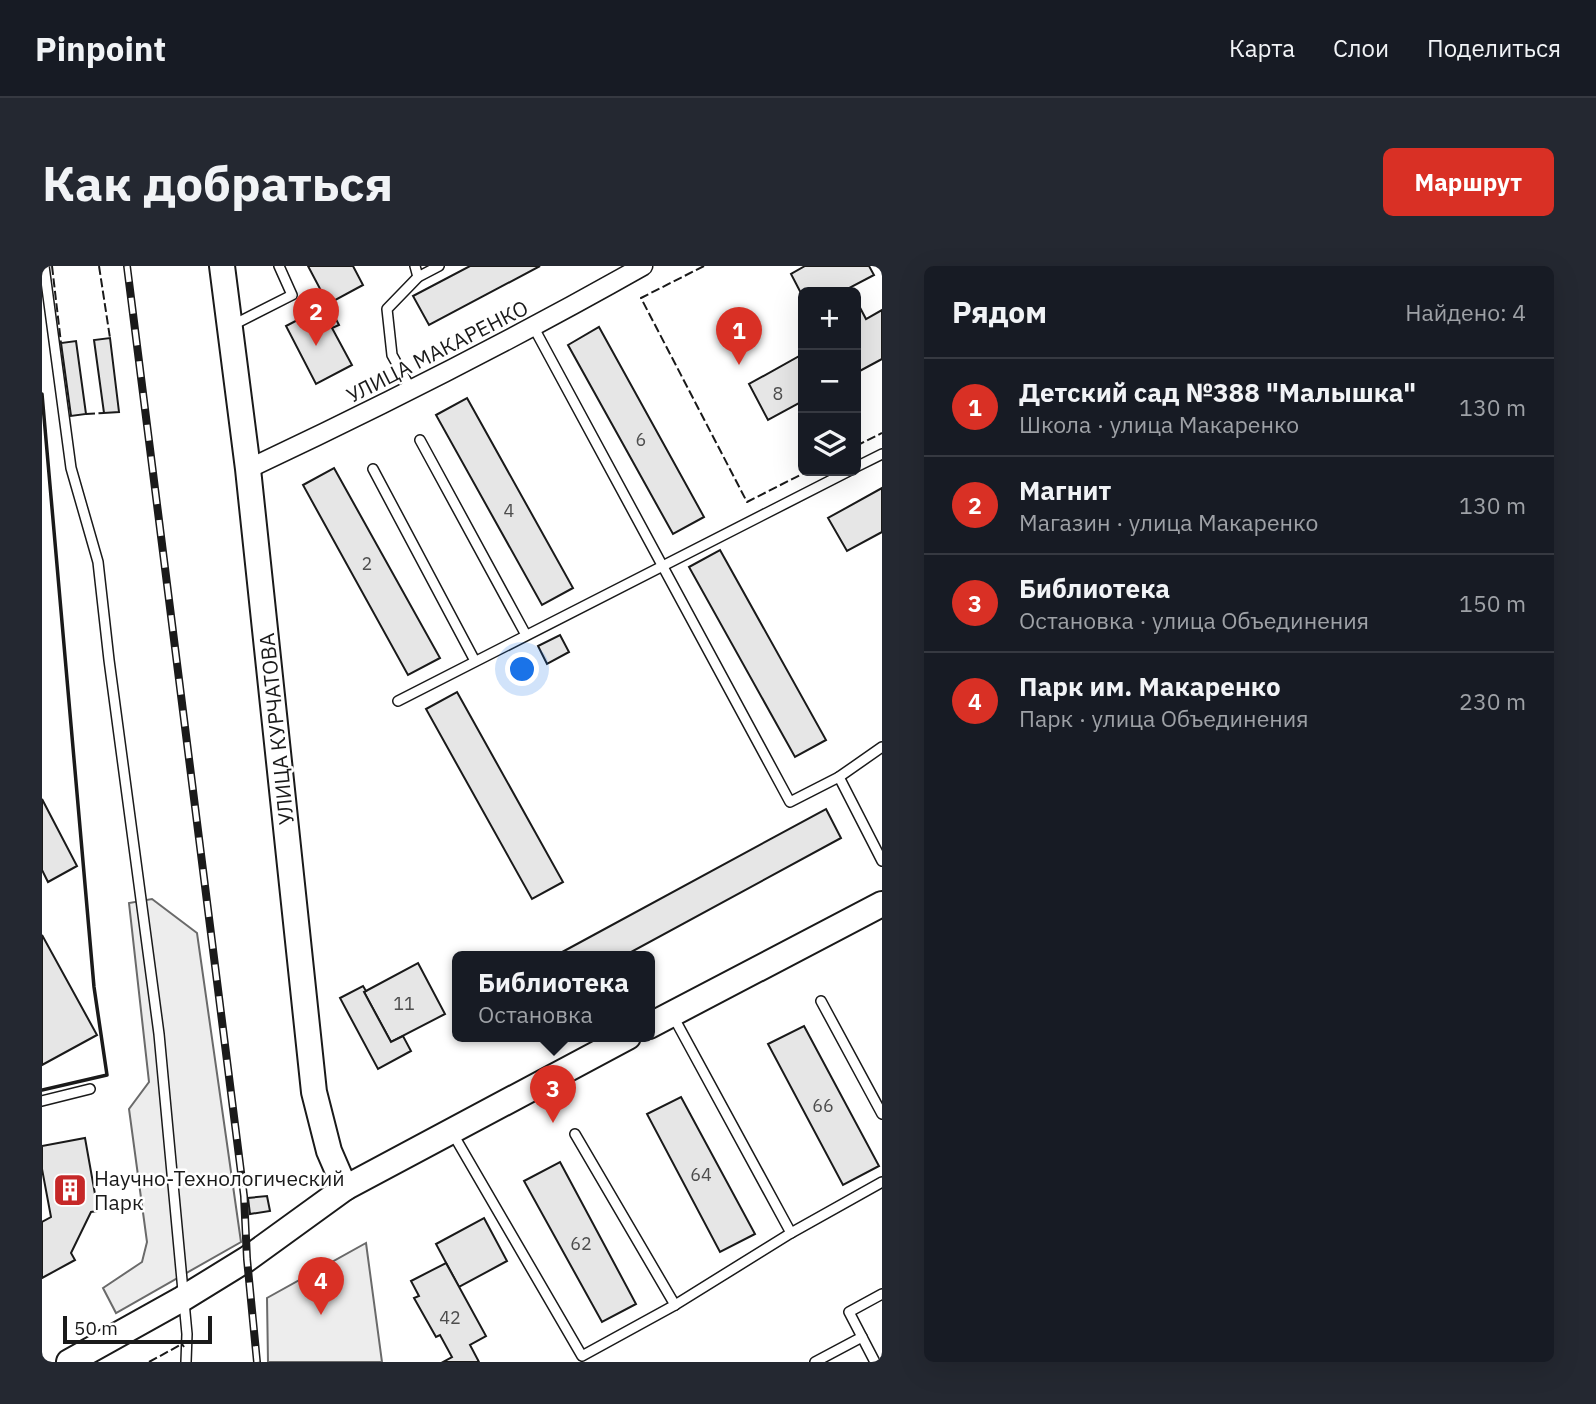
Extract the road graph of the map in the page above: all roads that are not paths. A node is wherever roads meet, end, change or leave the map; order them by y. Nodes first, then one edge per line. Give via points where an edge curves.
1 (44, 266) edge
2 (222, 266) edge
3 (279, 266) edge
4 (415, 266) edge
5 (439, 266) edge
6 (643, 266) edge
7 (418, 277) junction
8 (230, 327) junction
9 (534, 328) junction
10 (412, 391) junction
11 (421, 440) dead end
12 (882, 454) edge
13 (861, 464) edge
14 (248, 470) junction
15 (373, 470) dead end
16 (839, 476) edge
17 (662, 565) junction
18 (526, 635) junction
19 (475, 661) junction
20 (398, 701) dead end
21 (882, 747) edge
22 (839, 777) junction
23 (882, 861) edge
24 (882, 904) edge
25 (821, 1001) dead end
26 (672, 1013) junction
27 (655, 1023) edge
28 (619, 1042) edge
29 (90, 1089) dead end
30 (42, 1101) edge
31 (882, 1114) edge
32 (452, 1132) junction
33 (575, 1134) dead end
34 (882, 1182) edge
35 (345, 1188) junction
36 (790, 1233) junction
37 (882, 1294) edge
38 (182, 1299) junction
39 (675, 1305) junction
40 (862, 1337) junction
41 (584, 1359) edge
42 (69, 1362) edge
43 (186, 1362) edge
44 (815, 1362) edge
45 (875, 1362) edge

1 - 38 lane via 71,468 98,562 159,1034
2 - 8 main road, УЛИЦА КУРЧАТОВА
3 - 8 lane via 292,295
4 - 7 lane
5 - 7 lane
6 - 9 street, УЛИЦА МАКАРЕНКО
7 - 10 lane via 387,309 392,355
8 - 14 main road, УЛИЦА КУРЧАТОВА
9 - 10 street, УЛИЦА МАКАРЕНКО
9 - 17 lane
10 - 14 street, УЛИЦА МАКАРЕНКО
11 - 18 lane
12 - 13 lane
14 - 35 main road, УЛИЦА КУРЧАТОВА via 314,1092 329,1151
15 - 19 lane
16 - 17 lane
17 - 18 lane
17 - 22 lane via 790,802
18 - 19 lane
19 - 20 lane
21 - 22 lane
22 - 23 lane
24 - 26 main road
25 - 31 lane
26 - 27 main road
26 - 36 lane
28 - 32 main road
29 - 30 lane
32 - 35 main road
32 - 41 lane
33 - 39 lane
34 - 36 lane
35 - 38 main road via 247,1259
36 - 39 lane
37 - 40 lane via 849,1312
38 - 42 main road
38 - 43 lane
39 - 41 lane
40 - 44 lane
40 - 45 lane

